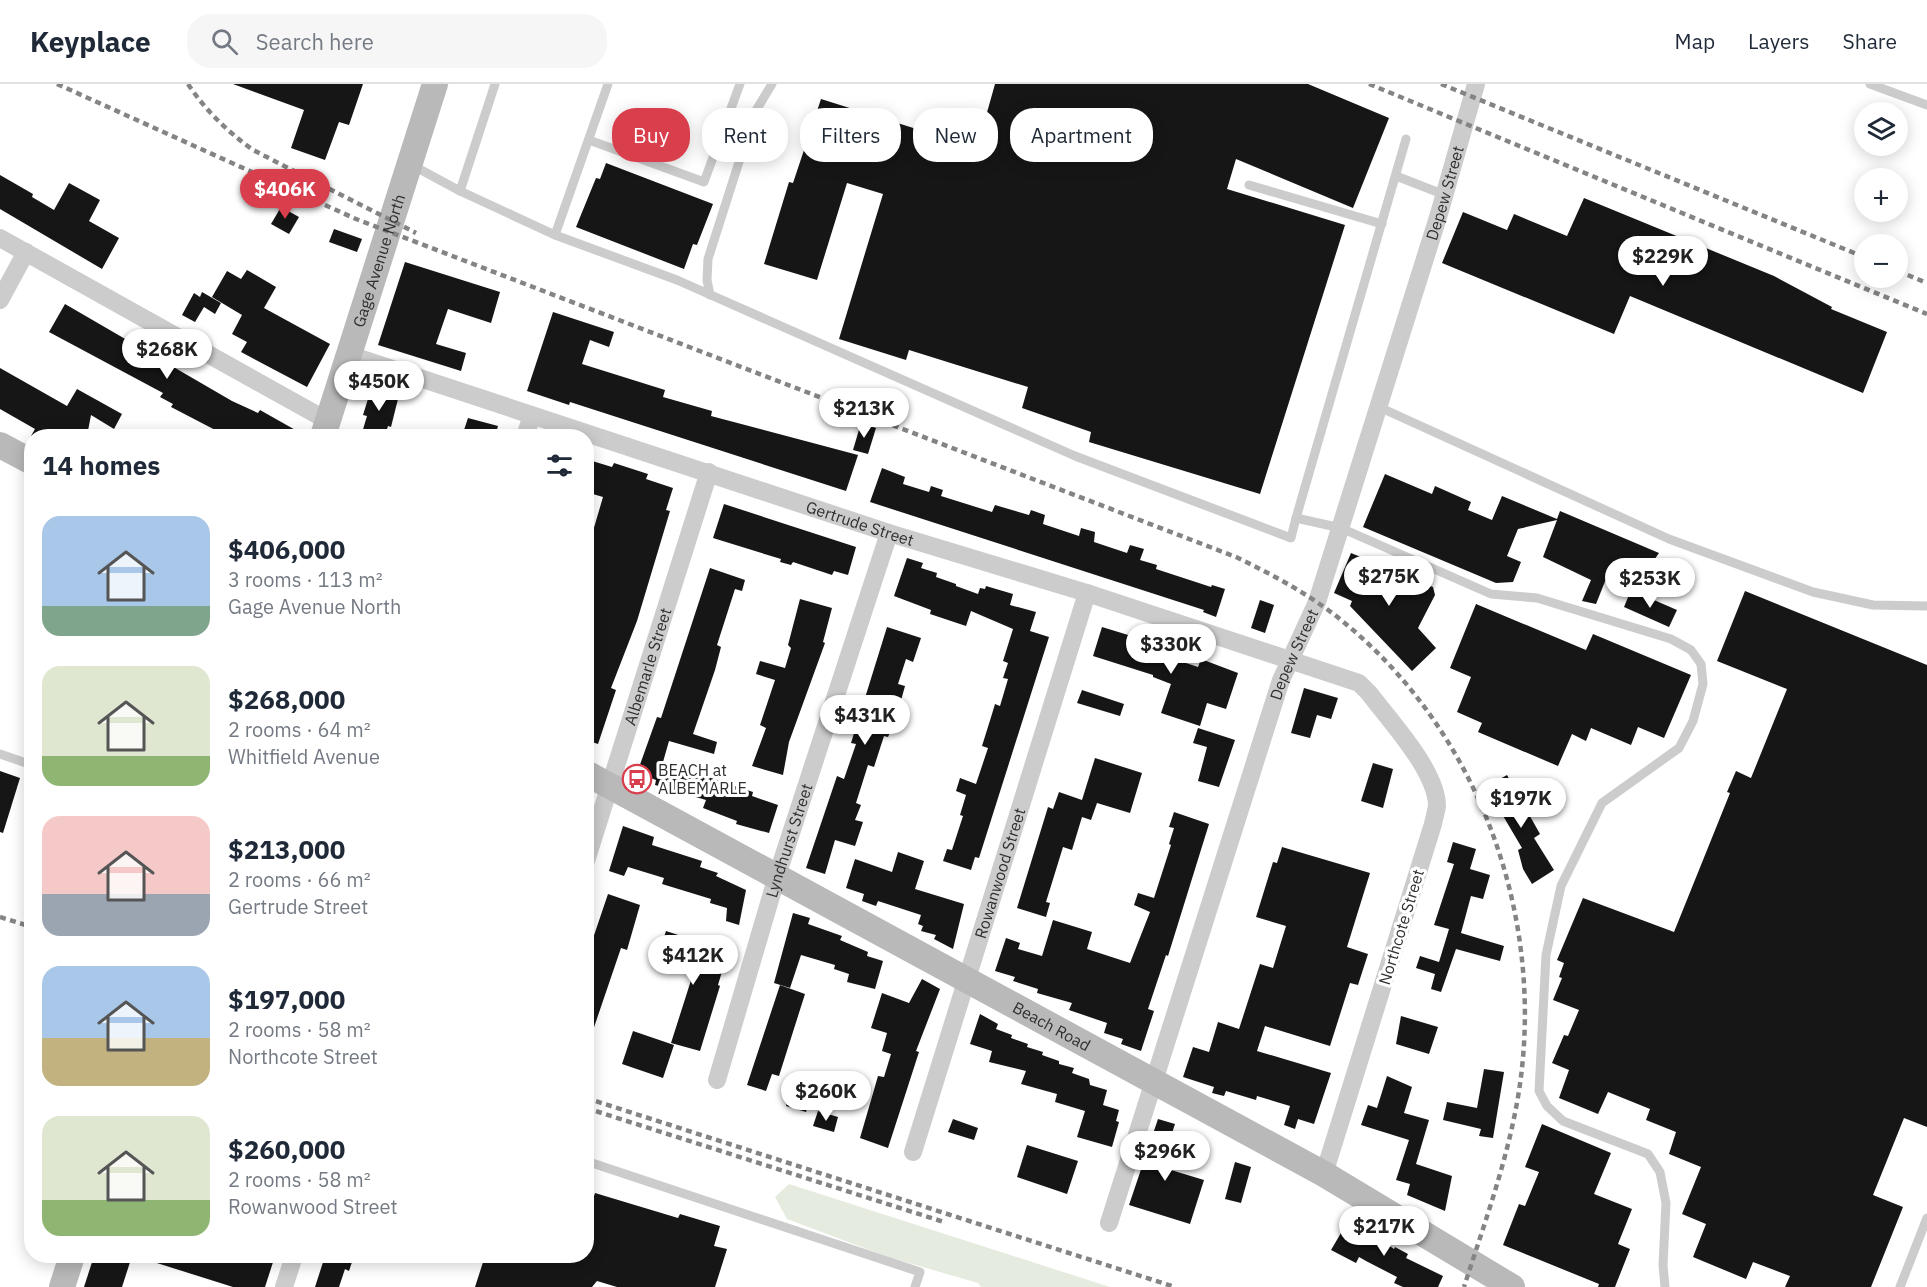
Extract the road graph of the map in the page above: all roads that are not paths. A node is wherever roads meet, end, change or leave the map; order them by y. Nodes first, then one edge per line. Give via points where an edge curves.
1 (435, 84) edge
2 (495, 84) edge
3 (608, 84) edge
4 (740, 84) edge
5 (772, 84) edge
6 (1476, 84) edge
7 (1870, 84) edge
8 (1927, 105) edge
9 (588, 140) junction
10 (1406, 140) dead end
11 (410, 164) junction
12 (1396, 176) junction
13 (1249, 185) dead end
14 (460, 191) junction
15 (1444, 195) junction
16 (1382, 224) junction
17 (555, 235) junction
18 (0, 238) edge
19 (26, 252) junction
20 (710, 295) junction
21 (0, 300) edge
22 (350, 355) junction
23 (1379, 407) junction
24 (532, 416) junction
25 (326, 429) edge
26 (527, 429) edge
27 (573, 429) edge
28 (594, 436) edge
29 (0, 445) edge
30 (24, 458) edge
31 (709, 472) junction
32 (1296, 518) junction
33 (1341, 528) junction
34 (889, 533) junction
35 (1088, 593) junction
36 (1927, 606) edge
37 (1289, 658) junction
38 (1370, 693) joint
39 (0, 754) edge
40 (24, 763) edge
41 (594, 778) edge
42 (609, 786) junction
43 (594, 835) edge
44 (777, 876) junction
45 (967, 978) junction
46 (717, 1080) dead end
47 (1155, 1082) junction
48 (913, 1152) dead end
49 (594, 1164) edge
50 (1324, 1174) junction
51 (1927, 1218) edge
52 (1109, 1223) dead end
53 (70, 1263) edge
54 (292, 1263) edge
55 (62, 1287) edge
56 (285, 1287) edge
57 (915, 1287) edge
58 (1512, 1287) edge
59 (1665, 1287) edge
60 (1900, 1287) edge

1 - 11 street, Gage Avenue North
2 - 14 lane
3 - 9 lane
4 - 9 lane via 704,182
5 - 20 lane via 755,112 708,259 706,280
6 - 15 street, Depew Street
7 - 8 lane
9 - 17 lane
10 - 12 lane
11 - 14 lane
11 - 22 street, Gage Avenue North
12 - 15 lane
12 - 16 lane
13 - 16 lane
14 - 17 lane
15 - 23 street, Depew Street
16 - 32 lane
17 - 20 lane
18 - 19 street
19 - 21 street
19 - 25 street
20 - 32 lane via 1075,456 1291,538
22 - 24 street, Gertrude Street
22 - 25 street, Gage Avenue North
23 - 33 street, Depew Street
23 - 36 lane via 1669,539 1812,592 1873,605
24 - 26 street
24 - 27 street, Gertrude Street
28 - 31 street, Gertrude Street
29 - 30 street
31 - 34 street, Gertrude Street
31 - 42 street, Albemarle Street
32 - 33 lane
33 - 37 street, Depew Street via 1317,603
33 - 59 lane via 1491,594 1537,598 1671,639 1691,650 1701,664 1703,684 1693,721 1679,748 1602,803 1561,886 1546,955 1539,1091 1547,1106 1563,1121 1648,1154 1660,1172 1666,1203 1662,1265
34 - 35 street, Gertrude Street
34 - 44 street, Lyndhurst Street
35 - 37 street, Gertrude Street
35 - 45 street, Rowanwood Street
37 - 38 street, Gertrude Street via 1347,677
37 - 47 street, Depew Street
38 - 50 street, Northcote Street via 1424,769 1437,805
39 - 40 lane
41 - 42 street, Beach Road
42 - 43 street, Albemarle Street
42 - 44 street, Beach Road
44 - 45 street, Beach Road
44 - 46 street, Lyndhurst Street
45 - 47 street, Beach Road
45 - 48 street, Rowanwood Street
47 - 50 street, Beach Road
47 - 52 street, Depew Street
49 - 57 lane via 920,1272
50 - 58 street, Beach Road
51 - 60 lane
53 - 55 street
54 - 56 street

